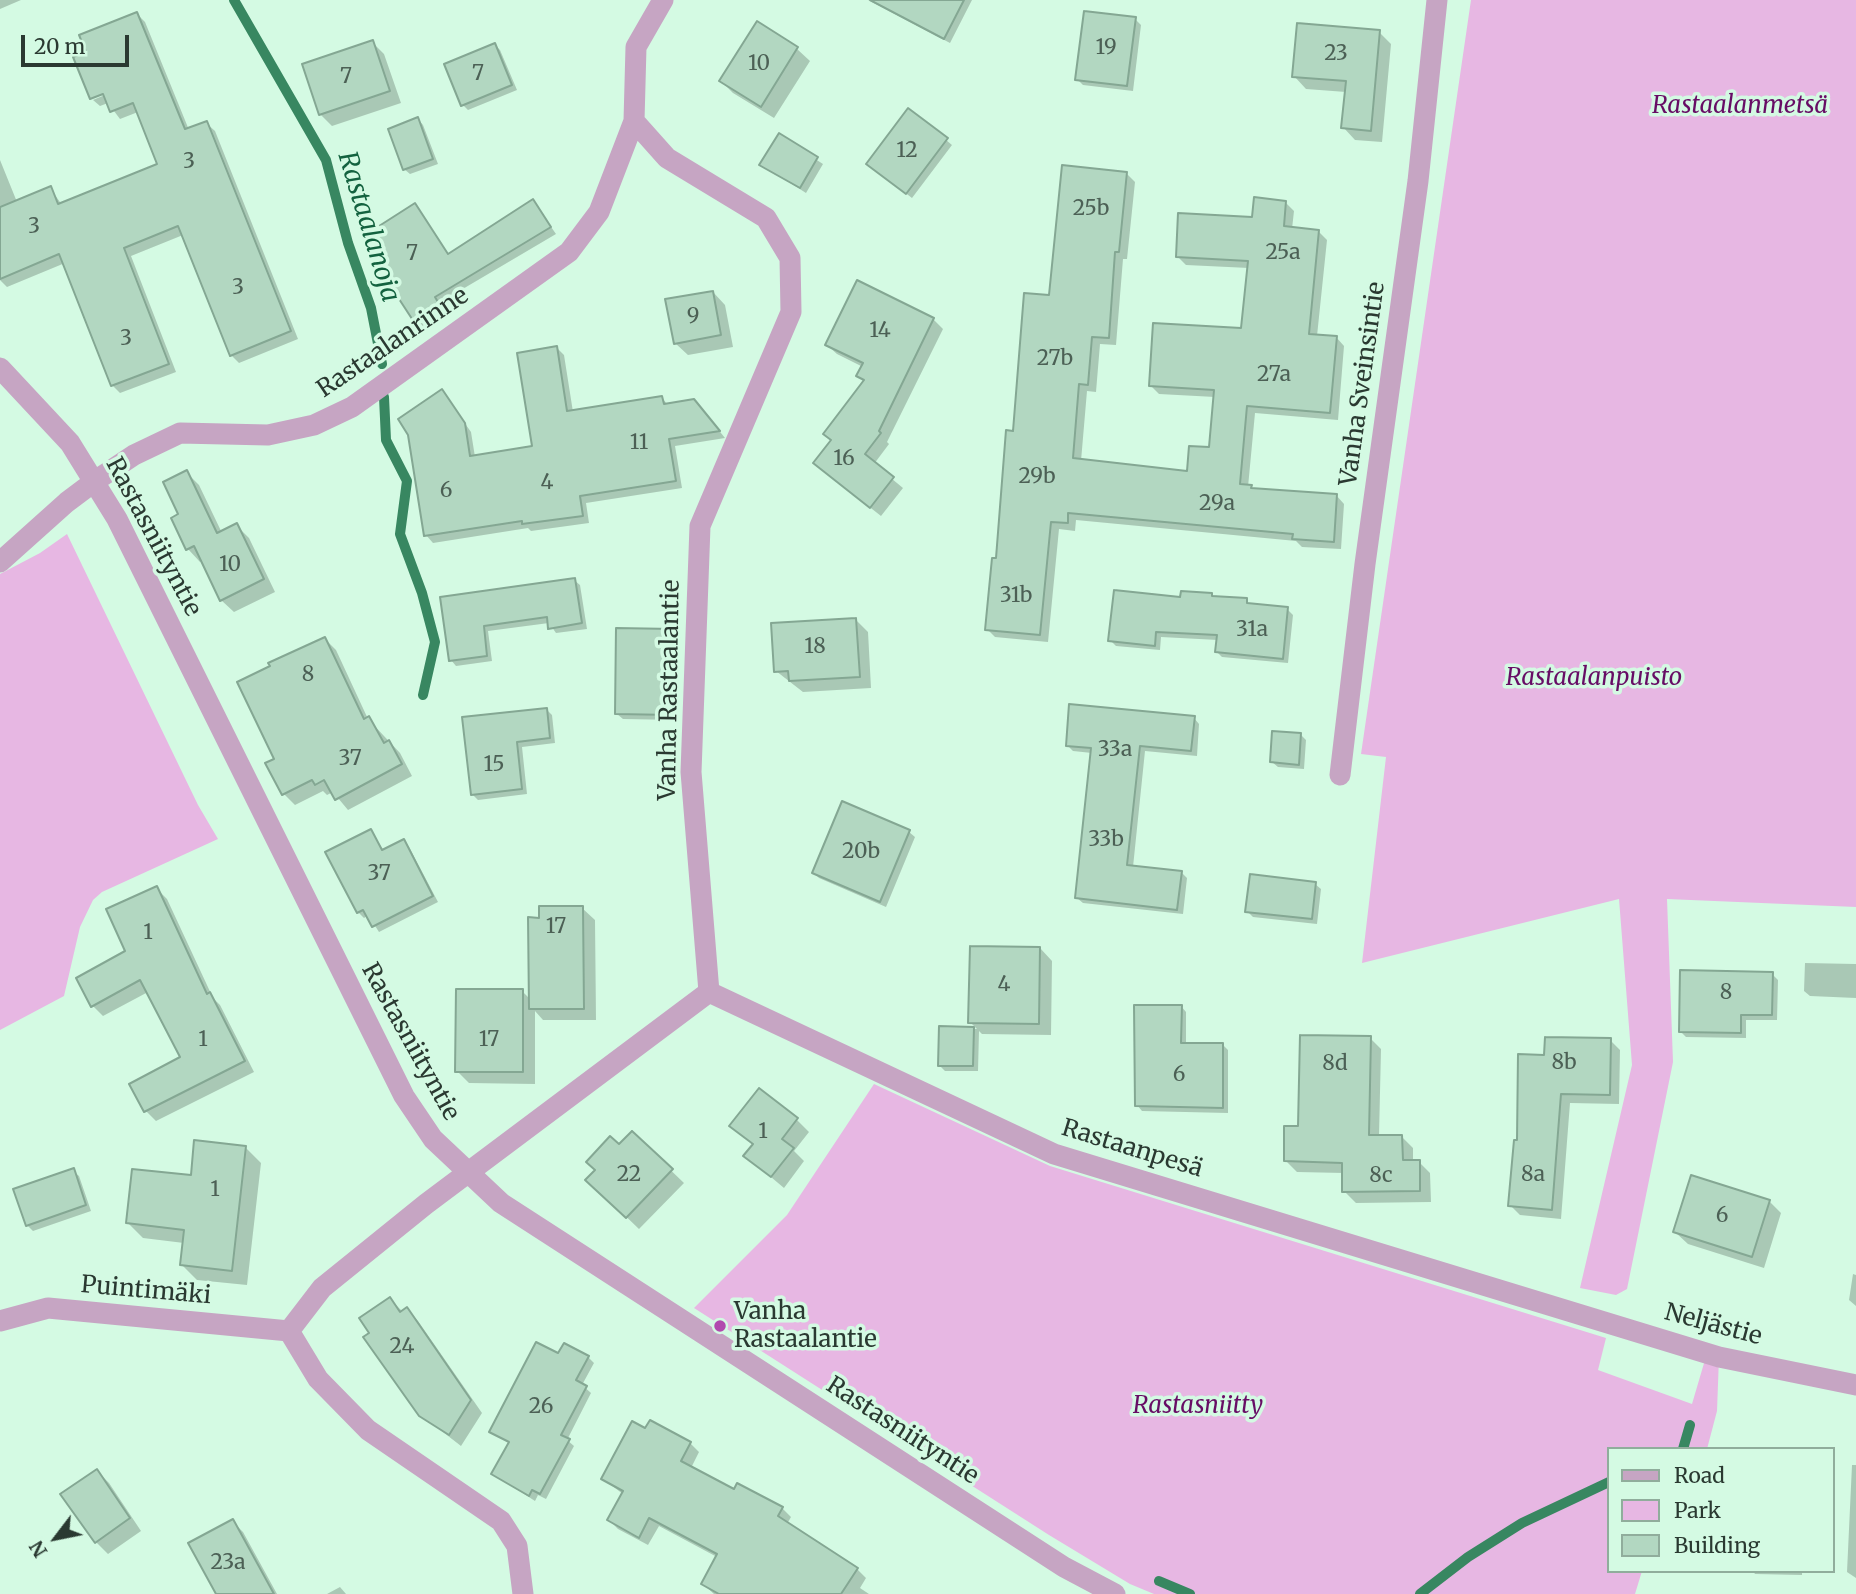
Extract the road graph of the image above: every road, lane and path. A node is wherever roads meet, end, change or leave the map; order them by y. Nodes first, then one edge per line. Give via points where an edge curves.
1 (663, 0) edge
2 (1437, 0) edge
3 (634, 121) junction
4 (0, 368) edge
5 (96, 481) junction
6 (0, 562) edge
7 (1340, 775) dead end
8 (709, 992) junction
9 (466, 1174) junction
10 (1558, 1307) joint
11 (0, 1321) edge
12 (289, 1331) junction
13 (1856, 1385) edge
14 (523, 1594) edge
15 (1115, 1594) edge

1 - 3 street via 636,47
2 - 7 street, Vanha Sveinsintie via 1418,181
3 - 5 street, Rastaalanrinne via 599,212 569,252 352,407 314,425 268,436 180,433 134,455
3 - 8 street, Vanha Rastaalantie via 667,158 766,218 790,258 791,312 700,526 691,772
4 - 5 street, Rastasniityntie via 70,443
5 - 6 street, Rastaalanrinne
5 - 9 street, Rastasniityntie via 404,1096 433,1139
8 - 9 street
8 - 10 street, Rastaanpesä via 1054,1154
9 - 12 street via 322,1288
9 - 15 street, Rastasniityntie via 573,1250 1064,1567
10 - 13 street, Neljästie via 1719,1357
11 - 12 street, Puintimäki via 48,1308
12 - 14 street via 318,1379 368,1430 502,1521 517,1546

